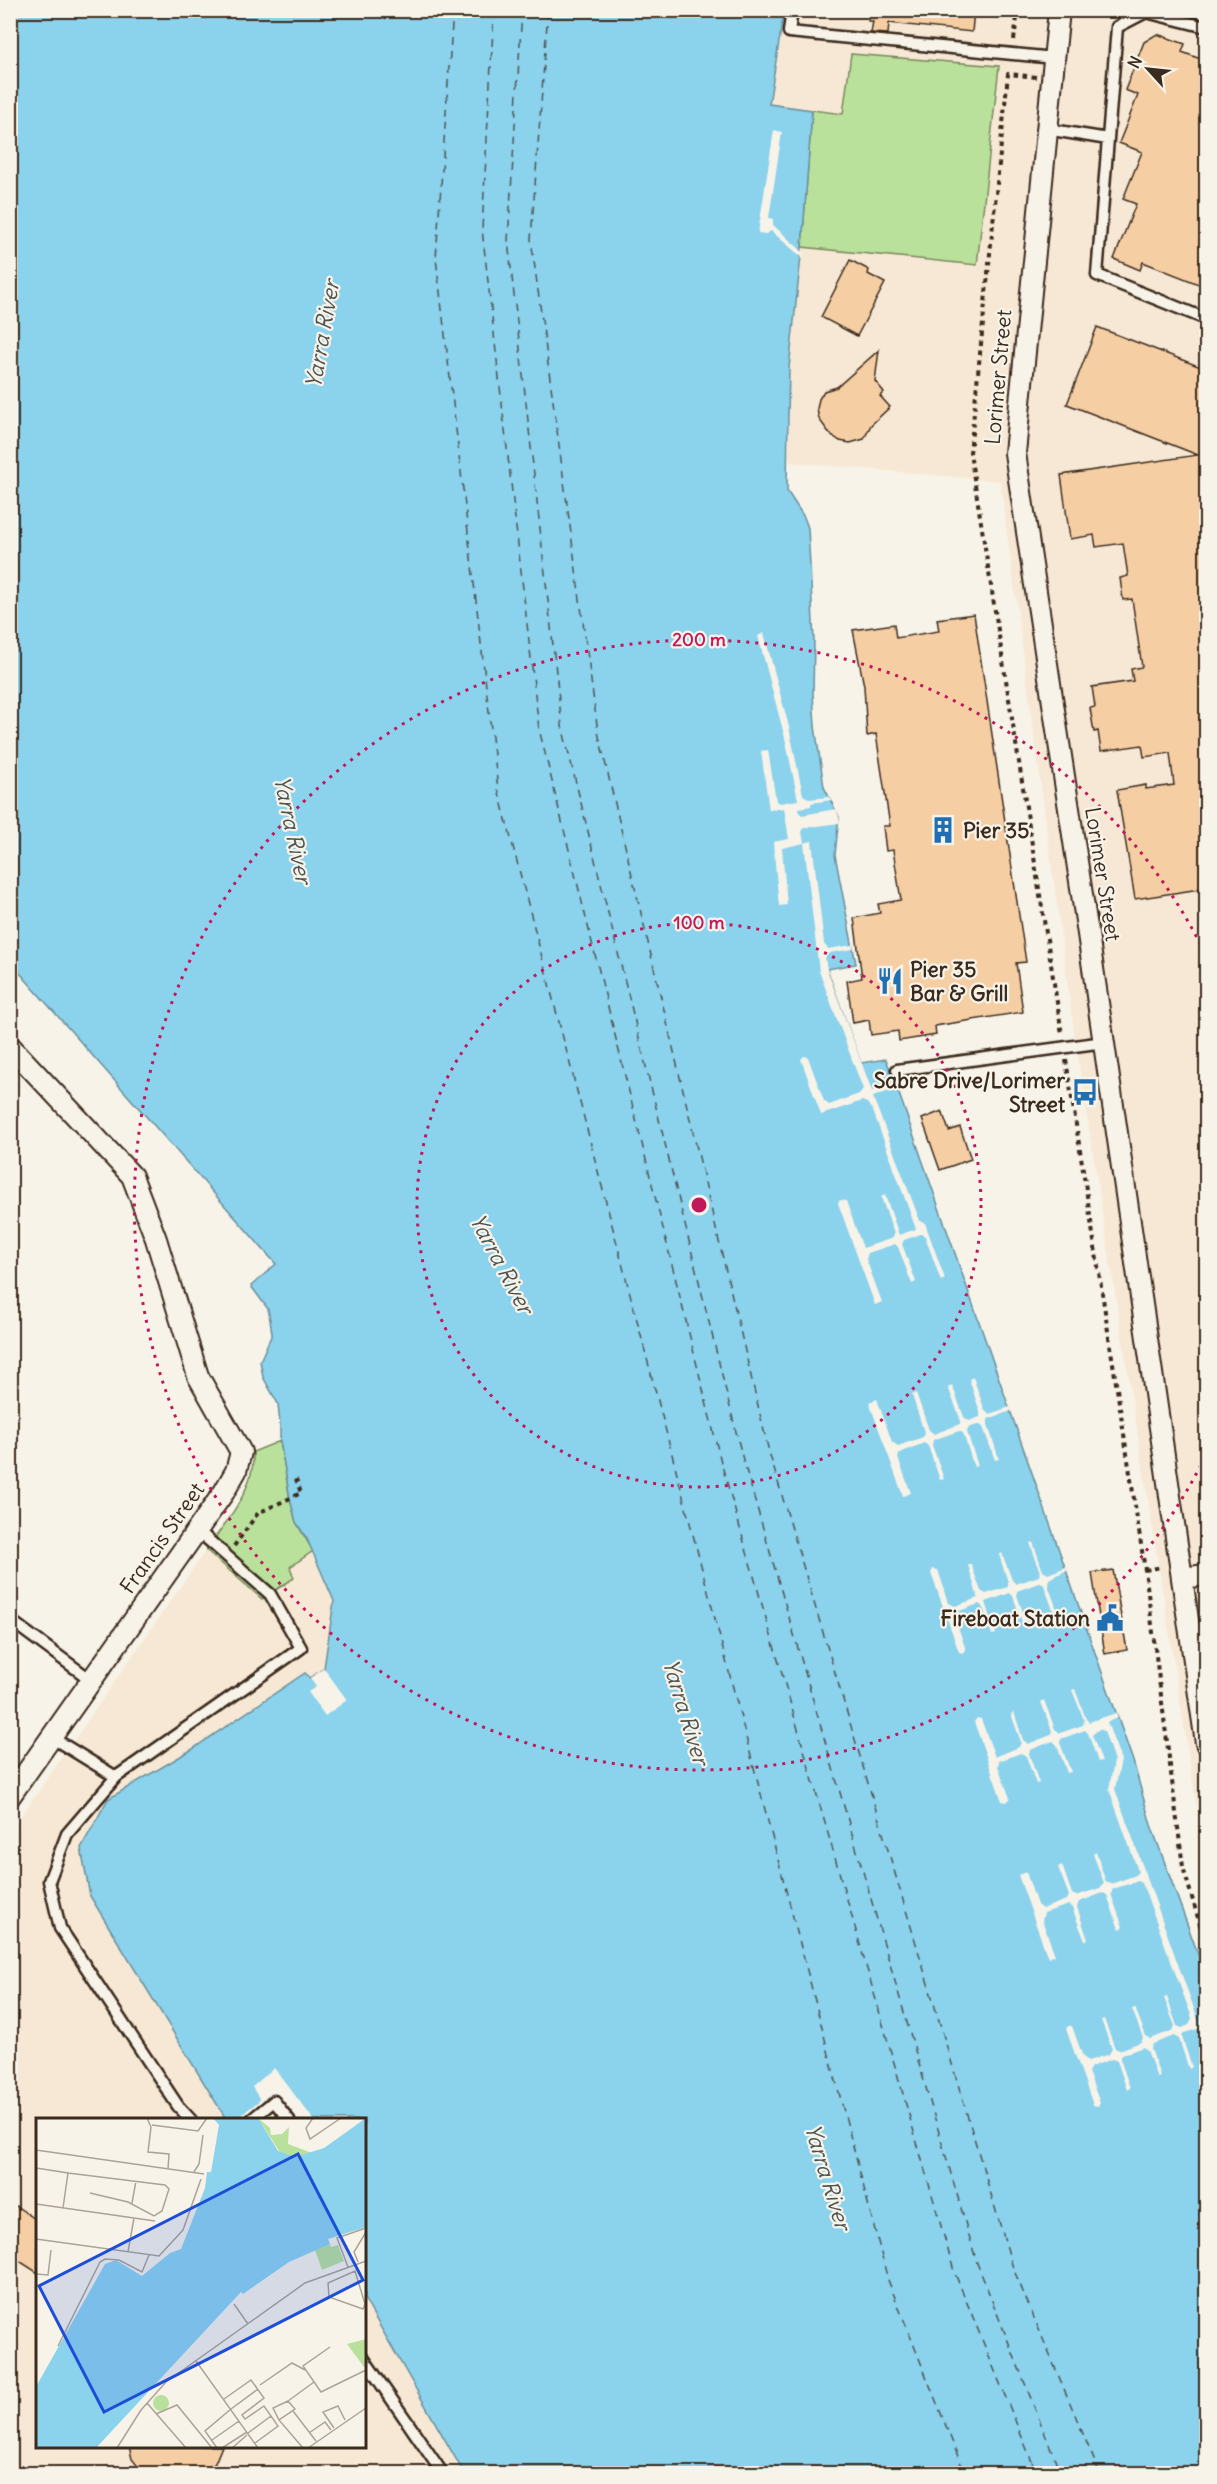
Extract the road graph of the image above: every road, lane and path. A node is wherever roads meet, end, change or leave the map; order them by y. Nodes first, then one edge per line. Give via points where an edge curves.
1 (792, 10) edge
2 (1059, 10) edge
3 (1206, 27) edge
4 (1054, 58) junction
5 (1051, 78) junction
6 (1046, 129) junction
7 (1108, 139) junction
8 (1206, 319) edge
9 (1104, 1042) junction
10 (10, 1046) edge
11 (1064, 1047) junction
12 (897, 1070) dead end
13 (296, 1479) dead end
14 (196, 1530) junction
15 (232, 1548) dead end
16 (1206, 1575) edge
17 (1182, 1578) junction
18 (10, 1620) edge
19 (91, 1680) junction
20 (51, 1737) junction
21 (1206, 1743) edge
22 (116, 1777) junction
23 (10, 1796) edge
24 (1206, 1945) edge
25 (189, 2118) edge
26 (253, 2118) edge
27 (287, 2118) edge
28 (366, 2362) edge
29 (443, 2474) edge

1 - 4 lane via 789,32
2 - 4 street, Lorimer Street
3 - 7 lane via 1146,12 1117,27
4 - 5 street, Lorimer Street
5 - 6 street, Lorimer Street
5 - 11 path via 1008,74 970,453
6 - 7 lane
6 - 9 street, Lorimer Street via 1015,453
7 - 8 lane via 1097,275
9 - 11 lane
9 - 17 street, Lorimer Street
10 - 14 street, Francis Street via 132,1176 156,1239 198,1376 241,1452 236,1472
11 - 12 lane
11 - 24 path via 1145,1570 1183,1867
13 - 15 path via 301,1493 258,1513
14 - 19 street, Francis Street
14 - 22 lane via 270,1594 301,1648
16 - 17 street
17 - 21 street, Lorimer Street
18 - 19 lane
19 - 20 street, Francis Street
20 - 22 lane
20 - 23 street, Francis Street
22 - 25 lane via 67,1834 49,1881 60,1928
26 - 27 lane via 274,2101
28 - 29 lane

